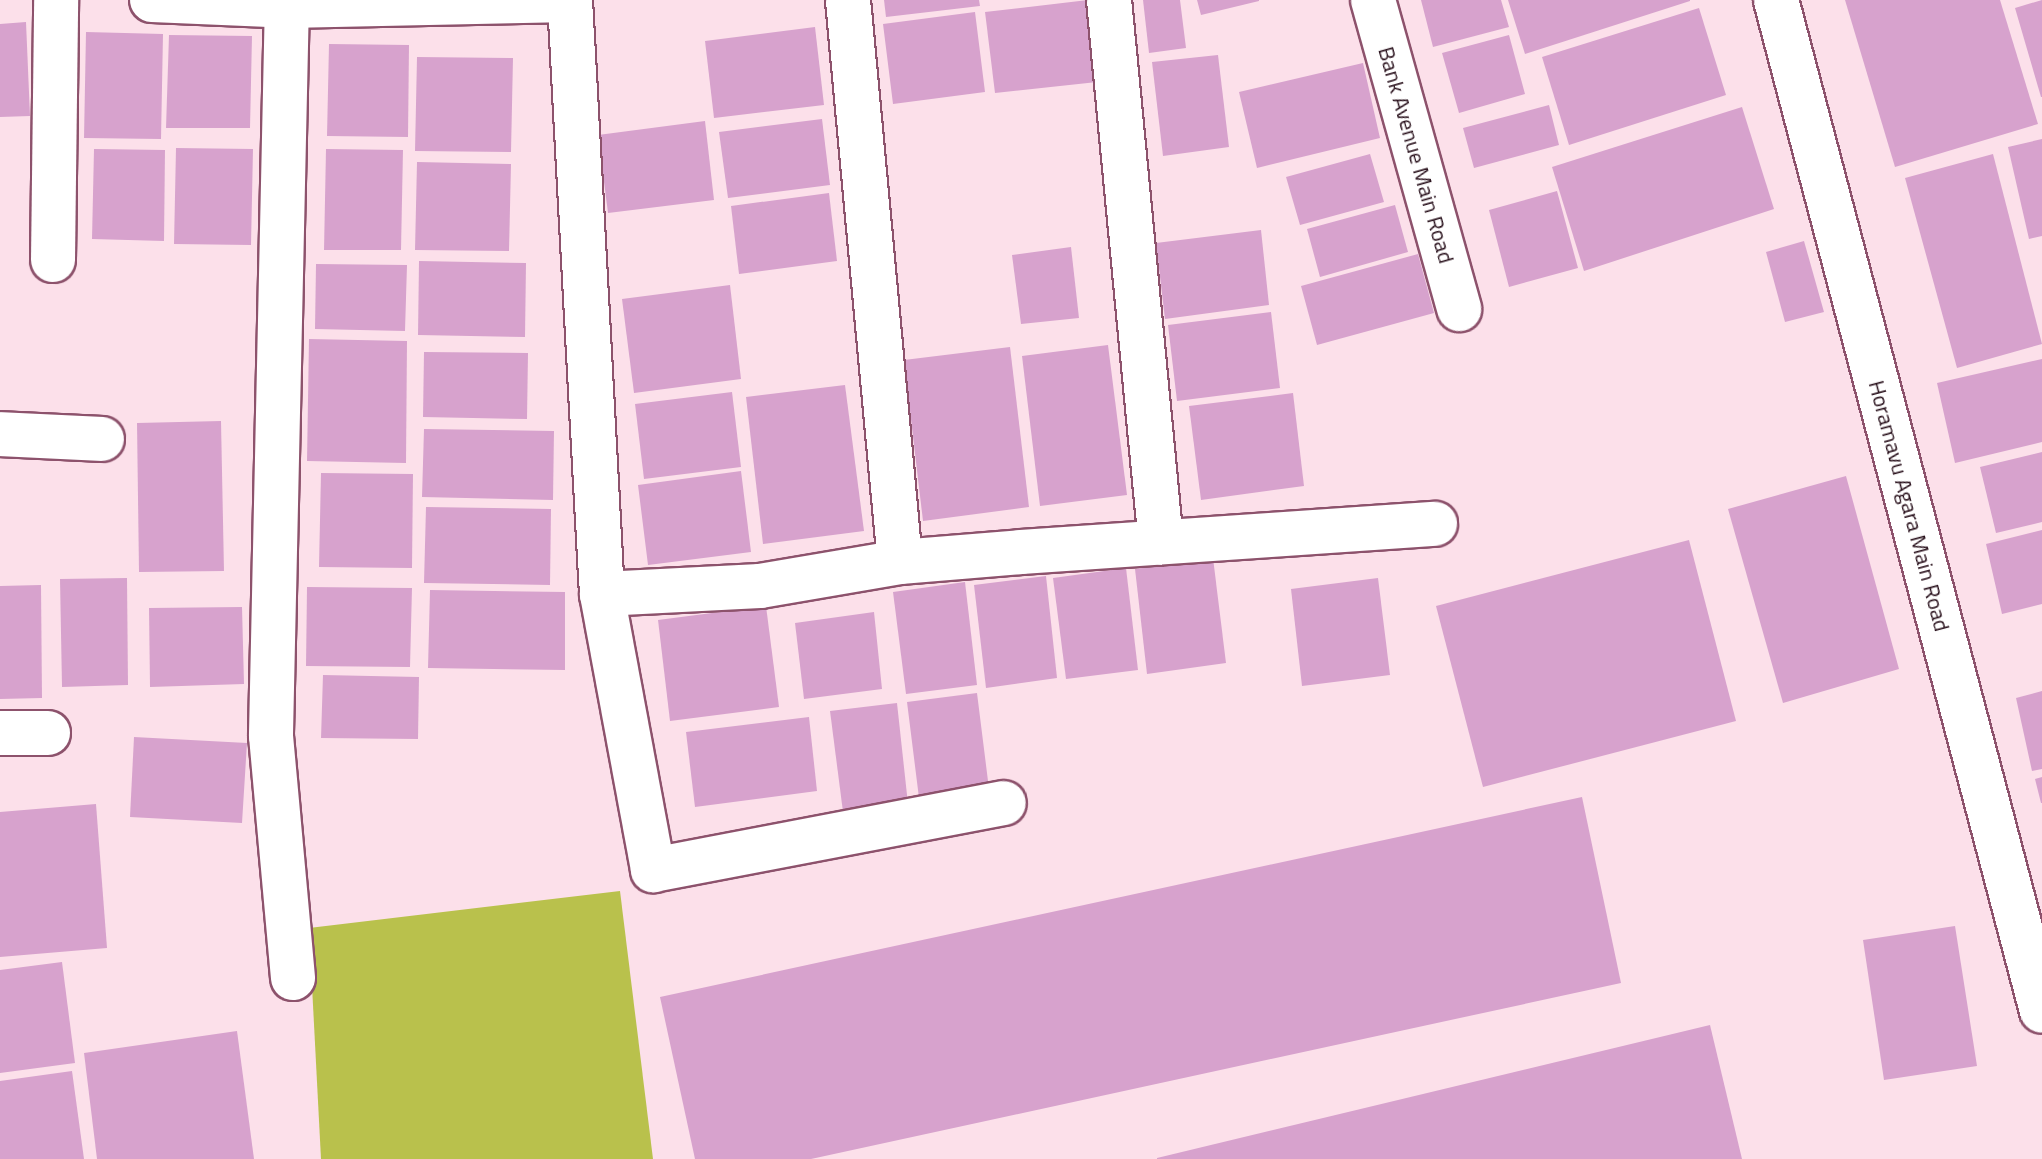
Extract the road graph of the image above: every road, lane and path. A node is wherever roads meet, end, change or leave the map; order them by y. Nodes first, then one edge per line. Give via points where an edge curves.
1 (56, 0) edge
2 (152, 0) edge
3 (570, 0) edge
4 (848, 0) edge
5 (1109, 0) edge
6 (1373, 0) edge
7 (1776, 0) edge
8 (287, 3) edge
9 (53, 260) dead end
10 (1459, 309) dead end
11 (0, 434) edge
12 (102, 439) dead end
13 (1435, 524) dead end
14 (1161, 543) junction
15 (900, 562) junction
16 (602, 594) junction
17 (0, 733) edge
18 (48, 733) dead end
19 (1004, 803) dead end
20 (293, 978) dead end
21 (2042, 1011) edge

1 - 9 street
2 - 8 street
3 - 8 street
3 - 16 street
4 - 15 street
5 - 14 street
6 - 10 street, Bank Avenue Main Road
7 - 21 street, Horamavu Agara Main Road
8 - 20 street via 271,736
11 - 12 street
13 - 14 street
14 - 15 street
15 - 16 street via 760,586
16 - 19 street via 653,870
17 - 18 street

